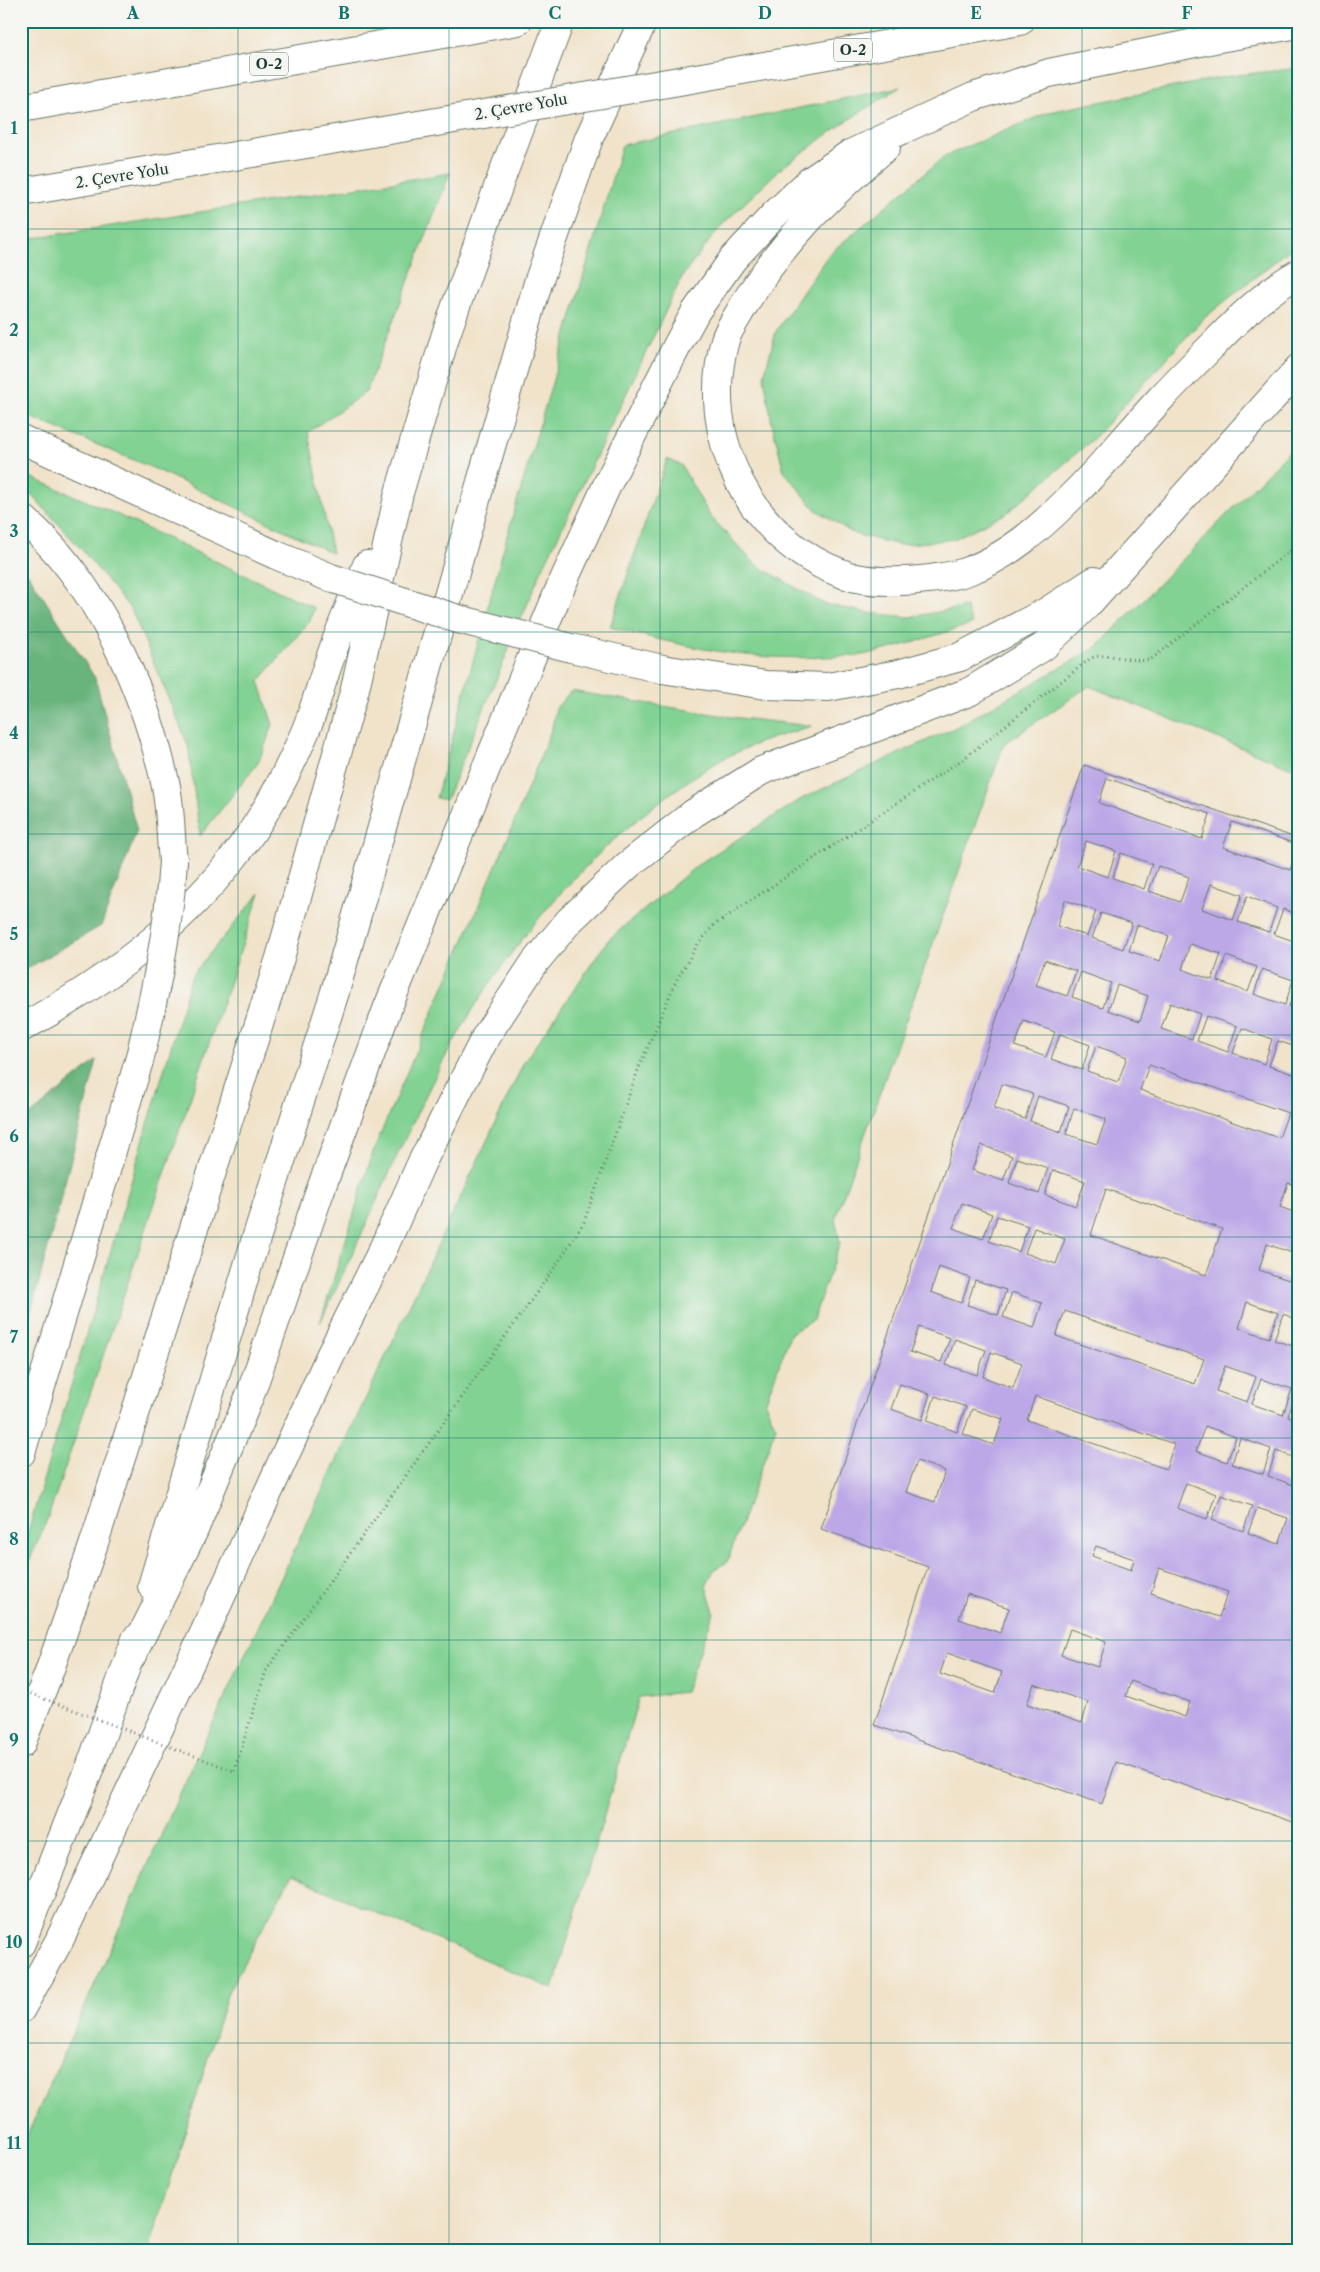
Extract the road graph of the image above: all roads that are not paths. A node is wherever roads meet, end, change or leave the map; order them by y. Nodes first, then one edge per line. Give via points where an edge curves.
1 (518, 21) edge
2 (560, 21) edge
3 (643, 21) edge
4 (1020, 21) edge
5 (1299, 24) edge
6 (21, 108) edge
7 (908, 128) junction
8 (21, 192) edge
9 (1299, 272) edge
10 (1299, 368) edge
11 (21, 439) edge
12 (399, 493) junction
13 (21, 517) edge
14 (1129, 559) junction
15 (21, 1028) edge
16 (21, 1453) edge
17 (130, 1657) junction
18 (21, 1744) edge
19 (21, 1943) edge
20 (21, 2009) edge

1 - 6 highway, O-2
2 - 12 highway via 446,334
3 - 17 highway via 589,138 538,283 334,995 255,1242
4 - 8 highway, 2. Çevre Yolu / O-2, bridge
5 - 7 highway via 1049,74 973,97
7 - 9 highway via 791,236 754,287 726,338 718,389 723,444 740,487 769,525 801,553 848,576 907,582 965,573 999,557 1028,537 1107,461 1162,397 1239,319
7 - 17 highway via 850,154 810,181 733,258 696,311 678,344 608,484 554,603 388,1007 242,1413 194,1530
10 - 14 highway
11 - 14 highway, bridge via 332,578 458,619 571,648 662,669 766,685 819,686 898,674 960,657 1046,612
12 - 15 highway via 347,610 306,731 267,809 230,862 199,897 114,971
12 - 18 highway via 355,688 280,958 94,1546
13 - 16 highway, bridge via 40,532 81,583 115,641 143,702 166,784 173,861 170,910 160,972 139,1061
14 - 20 highway via 1043,647 969,692 761,771 694,814 628,865 569,921 535,962 486,1036 420,1164 60,1941
17 - 19 highway

